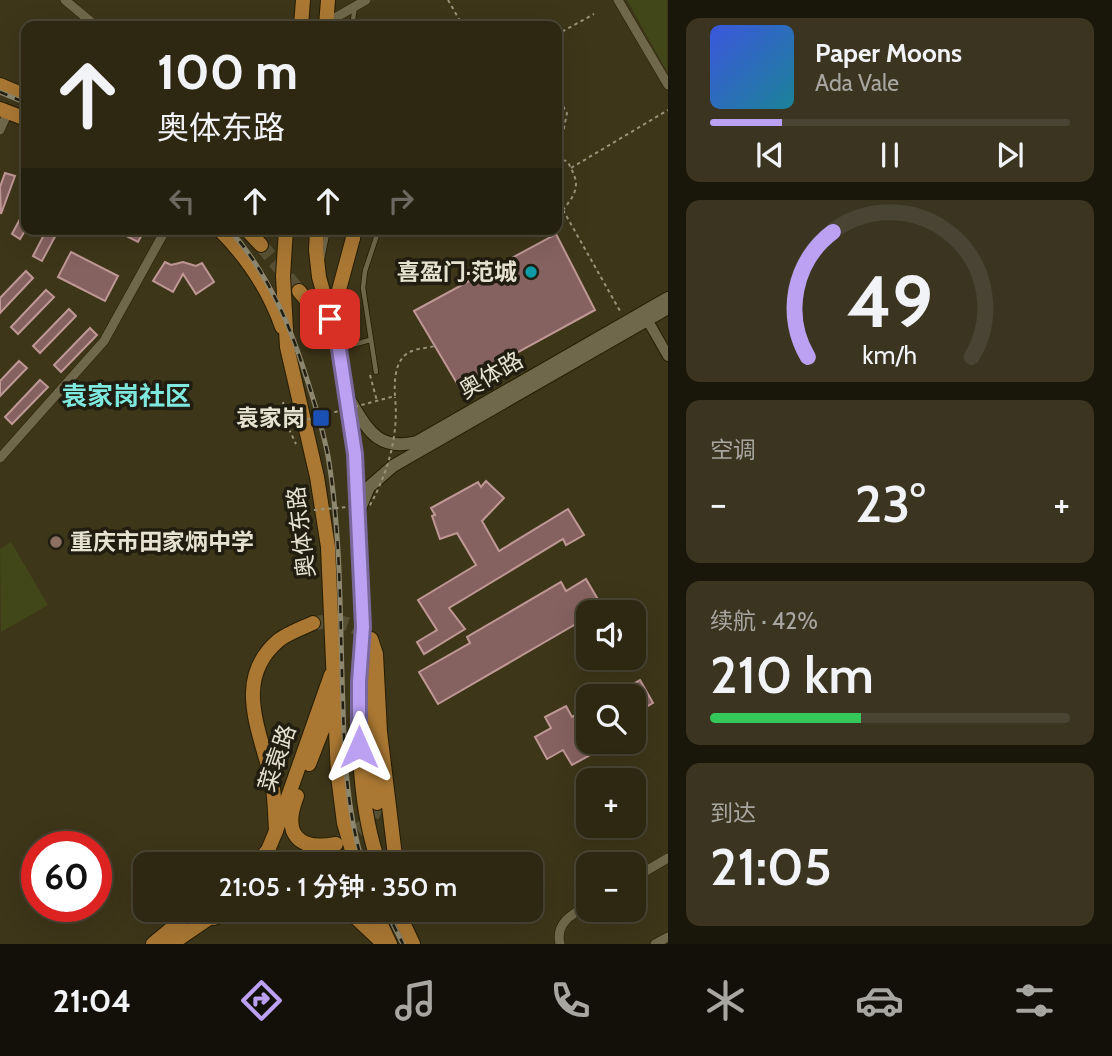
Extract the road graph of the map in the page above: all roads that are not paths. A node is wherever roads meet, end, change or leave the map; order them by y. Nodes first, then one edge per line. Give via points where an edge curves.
1 (65, 0) edge
2 (303, 0) edge
3 (328, 0) edge
4 (366, 0) edge
5 (618, 0) edge
6 (355, 6) junction
7 (90, 21) edge
8 (301, 21) edge
9 (326, 21) edge
10 (331, 21) edge
11 (353, 21) edge
12 (0, 85) edge
13 (667, 85) edge
14 (21, 94) edge
15 (4, 111) edge
16 (21, 117) edge
17 (0, 130) edge
18 (163, 235) edge
19 (224, 235) edge
20 (252, 235) edge
21 (286, 235) edge
22 (317, 235) edge
23 (327, 235) edge
24 (353, 235) edge
25 (377, 235) edge
26 (261, 245) tunnel mouth
27 (319, 277) junction
28 (299, 291) tunnel mouth
29 (667, 298) edge
30 (667, 308) edge
31 (645, 316) junction
32 (370, 340) junction
33 (337, 342) junction
34 (287, 347) junction
35 (667, 356) edge
36 (376, 372) dead end
37 (347, 396) junction
38 (0, 458) edge
39 (358, 514) junction
40 (313, 623) tunnel mouth
41 (367, 633) junction
42 (335, 664) junction
43 (335, 697) junction
44 (377, 803) tunnel mouth
45 (276, 831) junction
46 (266, 852) edge
47 (322, 852) edge
48 (352, 852) edge
49 (375, 852) edge
50 (395, 852) edge
51 (667, 858) edge
52 (646, 871) edge
53 (576, 912) edge
54 (188, 922) edge
55 (191, 922) edge
56 (360, 922) edge
57 (380, 922) edge
58 (402, 922) edge
59 (408, 922) edge
60 (667, 937) edge
61 (412, 943) edge
62 (153, 944) edge
63 (171, 944) edge
64 (384, 944) edge
65 (390, 944) edge
66 (560, 944) edge
67 (655, 944) edge

1 - 7 street
2 - 8 main road
3 - 9 main road
4 - 6 street
5 - 13 street
6 - 10 street
6 - 11 lane
12 - 14 main road
15 - 16 main road
15 - 17 street
18 - 38 street via 104,341
19 - 34 main road via 267,292
20 - 26 main road
21 - 34 main road, 奥体东路
22 - 27 main road
23 - 27 lane
24 - 33 main road via 339,290
25 - 32 lane via 363,288
27 - 33 main road
28 - 33 main road
29 - 31 main road, 奥体路
30 - 31 main road, 奥体路
31 - 35 street
31 - 37 main road, 奥体路 via 626,321 417,442 394,445 375,437
31 - 39 main road, 奥体路 via 393,466 369,487
32 - 33 lane
32 - 36 lane
33 - 37 main road
34 - 42 main road, 奥体东路 via 323,512
37 - 39 main road
39 - 41 main road
40 - 45 main road via 280,639 261,659 253,684 252,705 272,781
41 - 44 main road
41 - 49 main road via 359,682 359,768
41 - 50 main road via 376,654
42 - 43 main road, 奥体东路
42 - 45 main road, 菜袁路
43 - 47 main road via 291,822 303,843 319,847 336,844
43 - 48 main road, 奥体东路 via 338,776
45 - 46 main road, 菜袁路
51 - 52 street
53 - 66 street via 561,926
54 - 62 main road
55 - 63 main road
56 - 64 main road
57 - 65 main road
58 - 61 main road
59 - 61 main road
60 - 67 street

